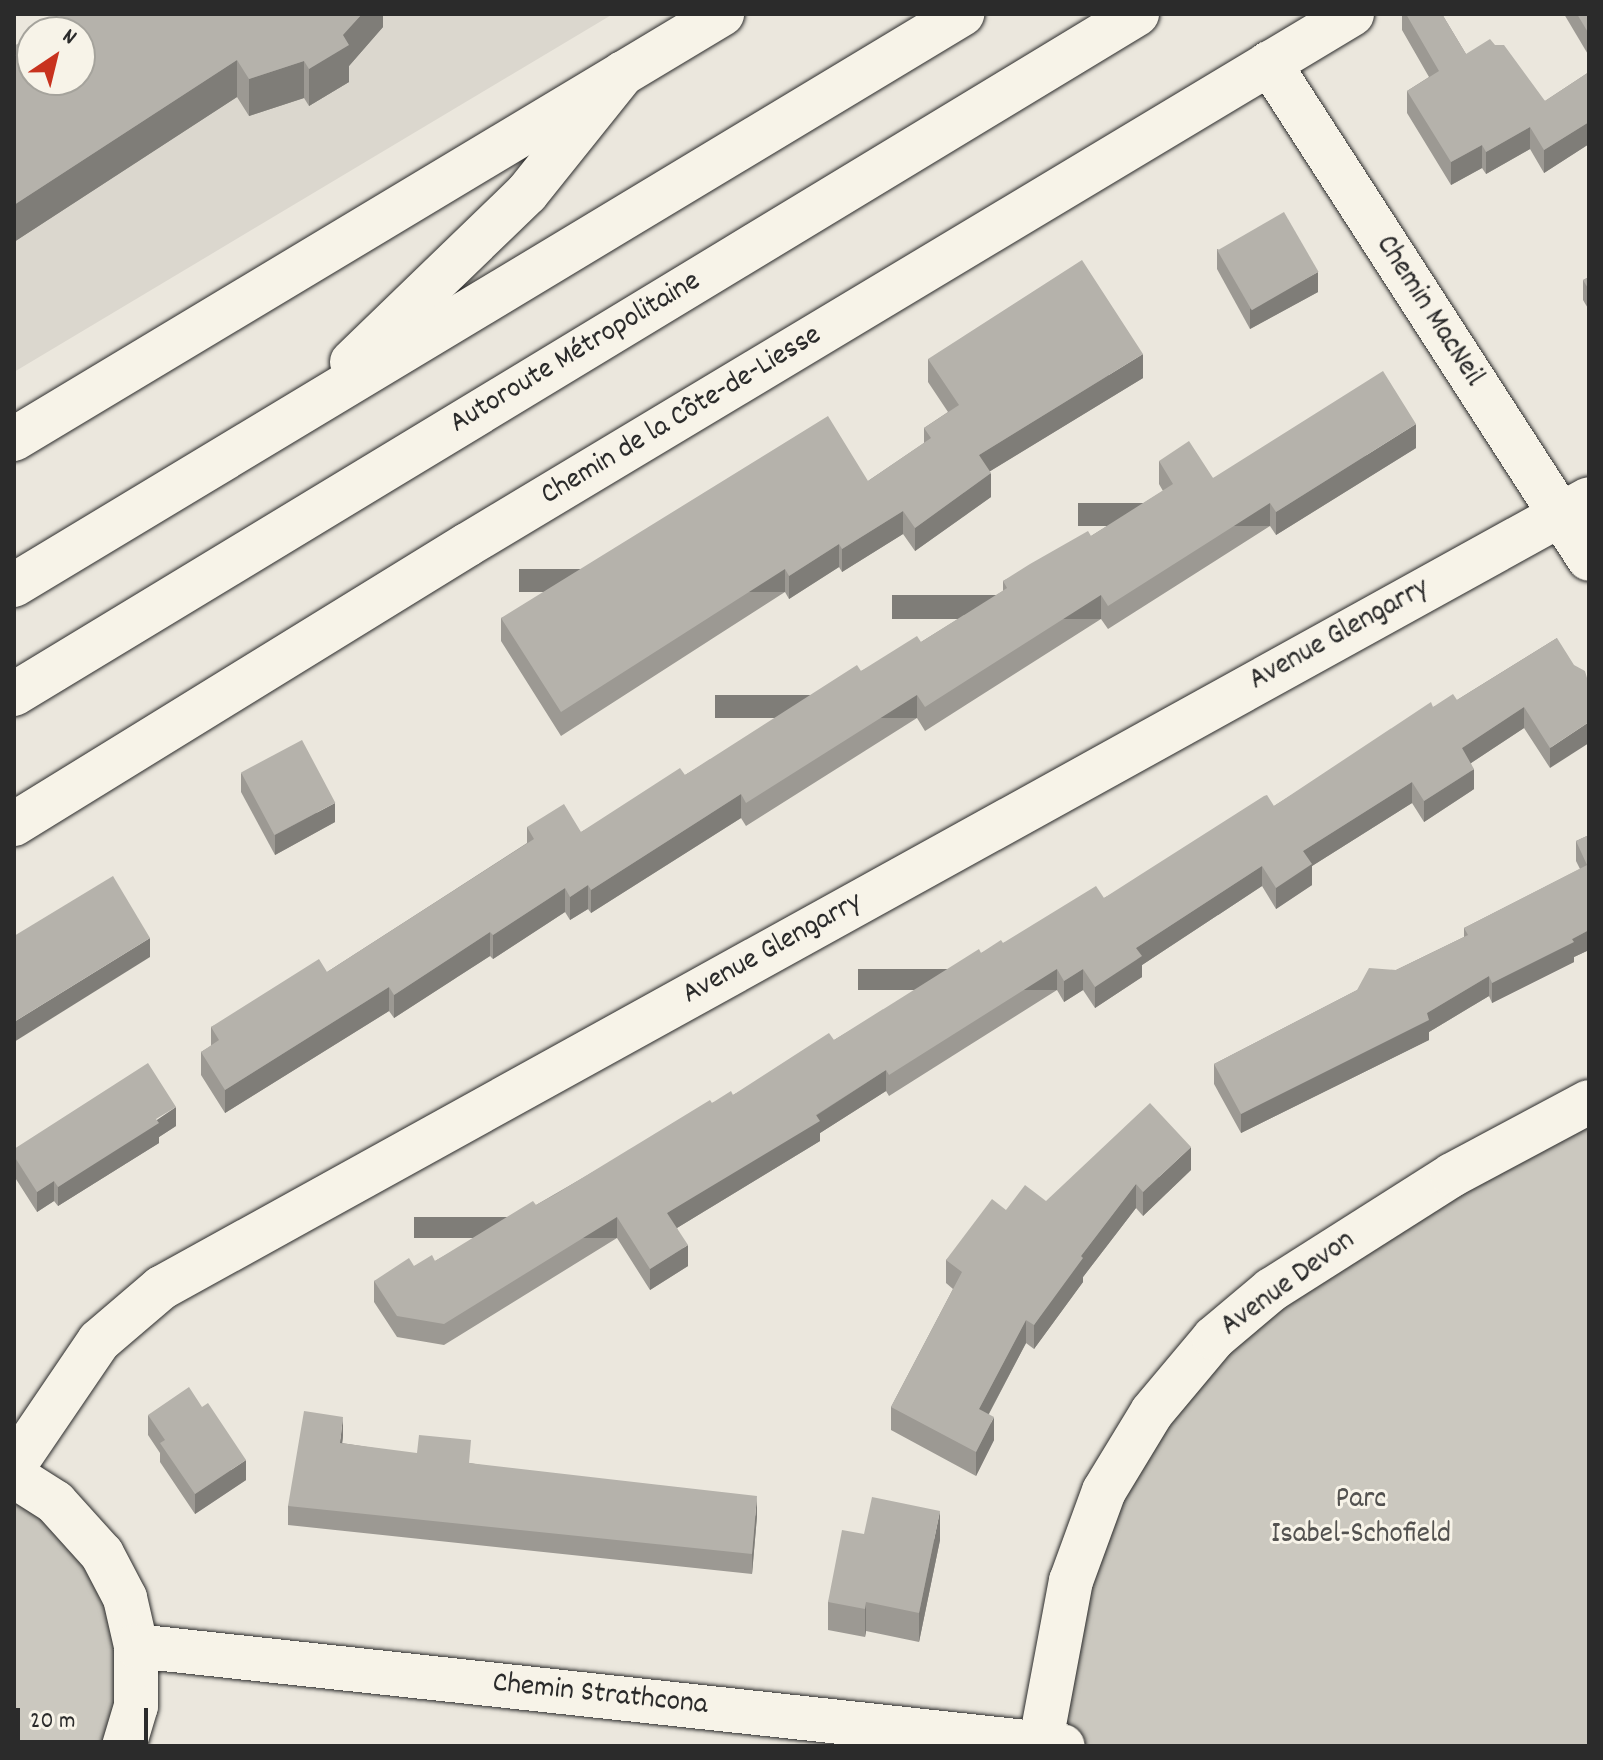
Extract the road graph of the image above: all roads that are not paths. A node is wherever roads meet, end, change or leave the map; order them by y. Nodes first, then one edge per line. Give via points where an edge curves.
1 (722, 14) edge
2 (962, 14) edge
3 (1152, 14) edge
4 (1352, 14) edge
5 (1124, 22) edge
6 (1269, 63) junction
7 (623, 73) junction
8 (296, 416) junction
9 (14, 439) edge
10 (1574, 507) edge
11 (1589, 559) edge
12 (14, 585) edge
13 (14, 694) edge
14 (14, 824) edge
15 (1589, 1102) edge
16 (14, 1466) edge
17 (14, 1476) edge
18 (136, 1646) junction
19 (1047, 1745) edge
20 (124, 1746) edge

1 - 7 main road
2 - 8 main road
3 - 5 main road, Autoroute Métropolitaine
4 - 6 main road, Chemin de la Côte-de-Liesse
5 - 13 main road, Autoroute Métropolitaine
6 - 10 main road, Chemin MacNeil
6 - 14 main road, Chemin de la Côte-de-Liesse
7 - 8 main road via 527,193
7 - 9 main road
8 - 12 main road
10 - 11 main road, Chemin MacNeil
10 - 16 main road, Avenue Glengarry via 161,1288 99,1341
15 - 19 main road, Avenue Devon via 1452,1175 1271,1290 1214,1338 1152,1412 1104,1491 1071,1581
17 - 18 main road via 55,1502 102,1554 125,1598
18 - 19 main road, Chemin Strathcona
18 - 20 main road via 136,1706

